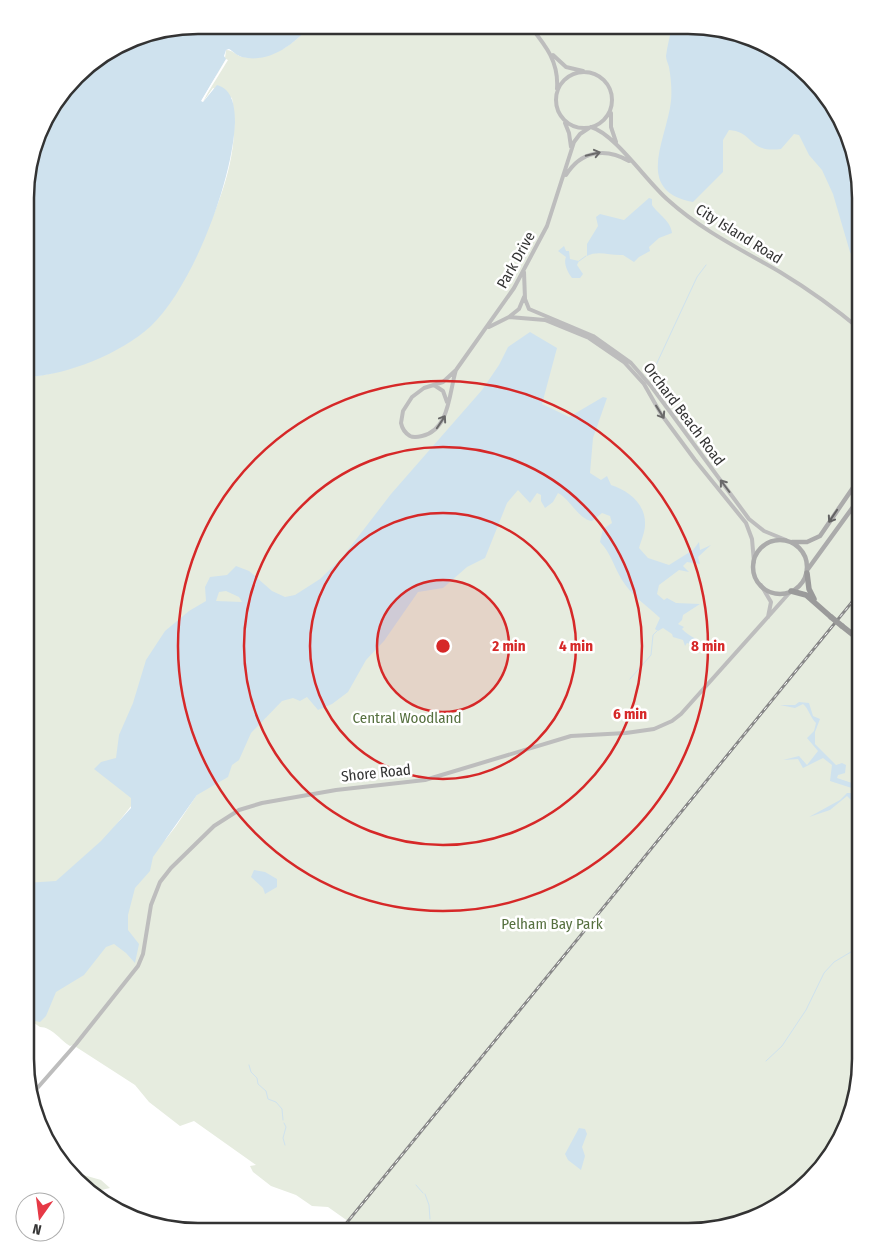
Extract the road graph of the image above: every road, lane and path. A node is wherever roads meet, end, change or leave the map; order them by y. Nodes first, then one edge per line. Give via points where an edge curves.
1 (536, 34) edge
2 (549, 51) junction
3 (584, 72) junction
4 (556, 93) junction
5 (611, 109) junction
6 (563, 119) junction
7 (590, 128) junction
8 (616, 144) junction
9 (571, 150) junction
10 (630, 162) junction
11 (563, 179) junction
12 (524, 272) junction
13 (514, 288) junction
14 (525, 295) junction
15 (495, 317) junction
16 (509, 317) junction
17 (503, 319) junction
18 (852, 323) edge
19 (487, 328) junction
20 (456, 370) junction
21 (434, 385) junction
22 (448, 405) junction
23 (852, 489) edge
24 (852, 509) edge
25 (787, 541) junction
26 (754, 562) junction
27 (807, 572) junction
28 (761, 585) junction
29 (791, 591) junction
30 (818, 605) junction
31 (767, 619) junction
32 (852, 634) edge
33 (37, 1089) edge

1 - 2 main road
2 - 3 main road via 566,67
2 - 4 main road via 557,72
3 - 4 main road via 567,78
3 - 5 main road via 597,75 608,85 612,96
4 - 6 main road via 557,108
5 - 7 main road via 602,121
5 - 8 main road, City Island Road via 611,127
6 - 7 main road via 575,127
6 - 9 main road, Park Drive
7 - 8 main road, City Island Road via 603,132
7 - 9 main road, Park Drive via 578,136
8 - 10 main road, City Island Road
9 - 11 main road, Park Drive
11 -> 10 main road via 574,164 592,154 609,153
10 - 18 main road, City Island Road via 681,211 798,284
11 - 12 main road, Park Drive via 547,226
12 - 13 main road, Park Drive
12 - 14 main road
13 - 14 main road
13 - 15 main road, Park Drive
14 - 16 main road via 519,309
25 -> 14 main road, Orchard Beach Road via 764,531 750,520 647,381 627,360 593,336 532,311
15 - 17 main road
15 - 19 main road, Park Drive
16 - 17 main road, Orchard Beach Road
16 -> 26 main road, Orchard Beach Road via 538,318 570,329 603,346 633,371 683,445 746,523 752,539
17 - 19 main road, Orchard Beach Road
19 - 20 main road, Park Drive
20 - 21 main road, Park Drive
20 - 22 main road, Park Drive
21 - 22 main road via 444,392
21 -> 22 main road, Park Drive via 421,389 410,400 403,413 402,426 412,436 428,435 441,422
23 -> 25 main road via 818,537 806,542
24 - 27 main road
25 - 26 main road via 776,540 766,544
25 - 27 main road via 804,553
26 - 28 main road via 755,576
27 - 29 main road via 801,584
27 - 30 highway via 810,592
28 - 29 main road via 776,593
28 - 31 main road via 771,602
29 - 30 highway via 803,593
29 - 31 main road, Shore Road
30 - 32 highway, bridge
31 - 33 main road, Shore Road via 681,714 654,729 573,736 425,780 336,790 262,803 229,815 164,876 151,905 138,966

